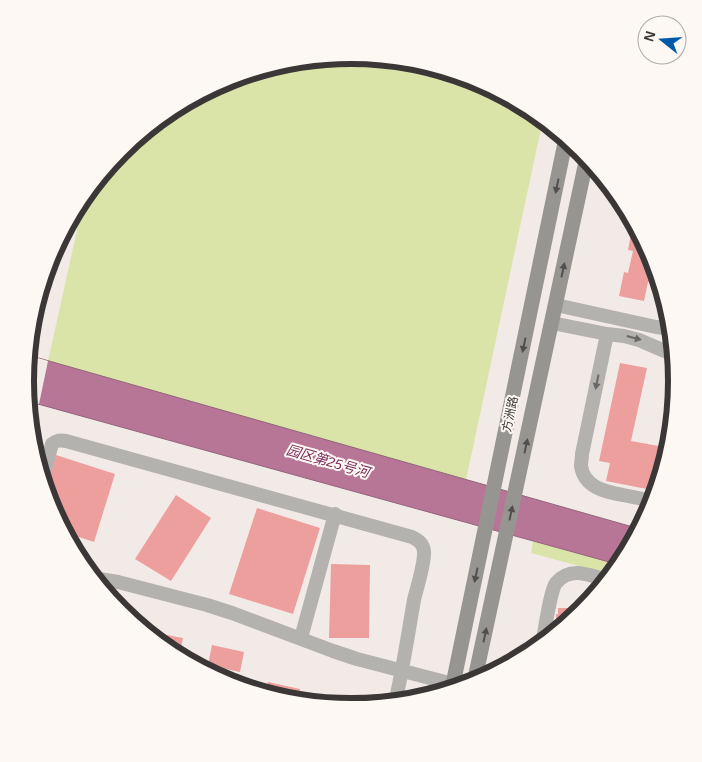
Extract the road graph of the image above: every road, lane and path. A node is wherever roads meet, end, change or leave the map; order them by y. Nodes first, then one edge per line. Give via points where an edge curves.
1 (564, 146) edge
2 (585, 167) edge
3 (556, 305) junction
4 (552, 323) junction
5 (663, 326) edge
6 (608, 334) junction
7 (667, 352) edge
8 (46, 466) edge
9 (645, 499) edge
10 (335, 514) junction
11 (600, 578) edge
12 (104, 580) edge
13 (544, 633) edge
14 (301, 638) junction
15 (402, 670) junction
16 (476, 672) edge
17 (454, 681) edge
18 (444, 684) edge
19 (397, 695) edge

1 -> 17 main road, 方洲路
3 -> 2 main road, 方洲路
3 - 4 main road, 方洲路
3 - 5 street
4 - 6 street
16 -> 4 main road, 方洲路
6 -> 7 street via 639,340
6 -> 9 street via 581,466 585,476 598,489
8 - 10 street via 52,444 59,440
10 - 14 street
10 - 15 street via 412,536 424,548
11 - 13 street via 576,573 561,579 553,589
12 - 14 street via 207,605
14 - 15 street via 357,659
15 - 18 street
15 - 19 street

